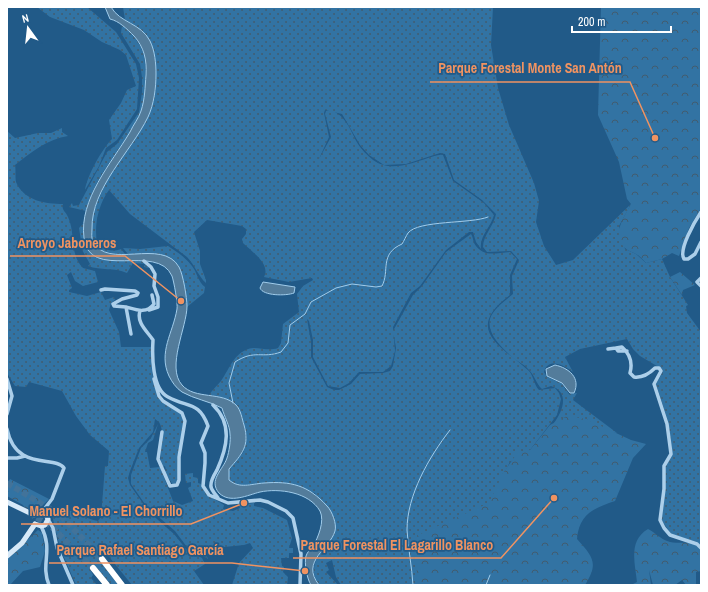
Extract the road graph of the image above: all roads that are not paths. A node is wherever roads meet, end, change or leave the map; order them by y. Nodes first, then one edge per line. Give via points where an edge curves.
1 (701, 212) edge
2 (701, 242) edge
3 (144, 261) dead end
4 (701, 278) edge
5 (701, 286) edge
6 (101, 290) dead end
7 (152, 295) dead end
8 (126, 307) junction
9 (148, 310) junction
10 (140, 311) junction
11 (131, 334) dead end
12 (608, 349) dead end
13 (154, 376) junction
14 (7, 380) edge
15 (213, 405) dead end
16 (7, 414) edge
17 (7, 429) edge
18 (162, 432) dead end
19 (25, 456) junction
20 (7, 458) edge
21 (219, 498) junction
22 (7, 502) edge
23 (42, 512) junction
24 (34, 515) junction
25 (48, 519) junction
26 (35, 524) junction
27 (41, 526) junction
28 (701, 548) edge
29 (7, 556) edge
30 (102, 559) tunnel mouth
31 (93, 568) tunnel mouth
32 (49, 585) edge
33 (73, 585) edge
34 (107, 585) edge
35 (122, 585) edge
36 (300, 585) edge

1 - 2 street via 693,224 682,252 684,259 695,254
3 - 9 street via 155,274 154,286 159,302 158,306
4 - 5 street via 698,282
6 - 8 street via 138,293 113,304
7 - 9 street via 154,304
8 - 10 street
8 - 11 street
9 - 10 street
10 - 13 street via 139,316 145,332 153,340
12 - 28 street via 626,351 629,355 630,373 634,377 650,374 655,368 661,371 654,384 667,424 671,454 664,466 660,520 670,535 697,544
13 - 18 street via 159,396 182,413 185,421 179,457 179,480 174,487 170,486 158,459
13 - 21 street via 167,397 194,406 204,416 208,426 201,443 205,463 203,486 209,495
14 - 16 street via 12,396
15 - 21 street via 221,413 227,439 211,487
17 - 19 street via 14,446
19 - 20 street
19 - 23 street via 34,461 58,464 64,468 52,499
21 - 36 street via 228,503 260,500 286,511 293,518 298,532 302,562
22 - 24 street
23 - 24 street
23 - 25 street
24 - 26 street
25 - 27 street via 47,523
25 - 33 street
26 - 27 street
26 - 29 street via 22,543
27 - 32 street via 47,541 48,551 44,570
30 - 35 highway
31 - 34 highway

